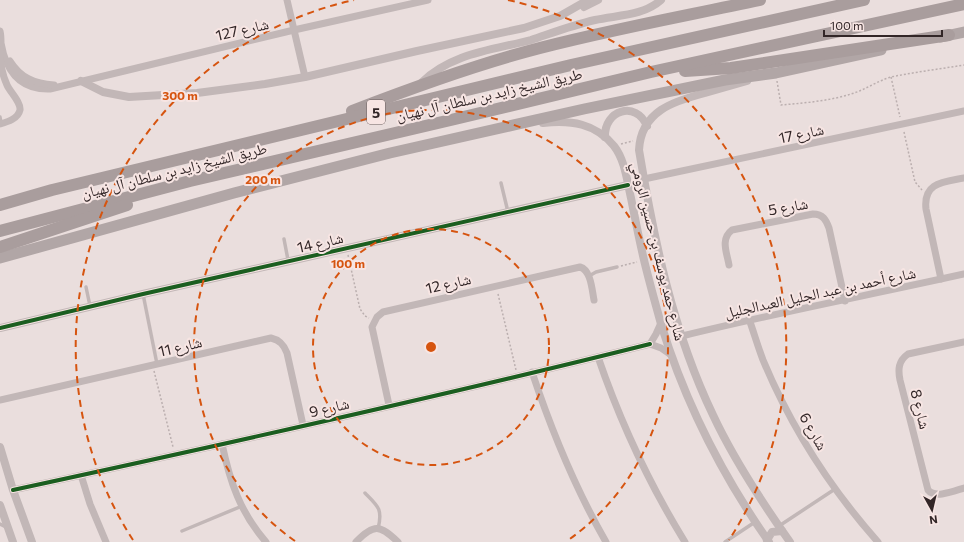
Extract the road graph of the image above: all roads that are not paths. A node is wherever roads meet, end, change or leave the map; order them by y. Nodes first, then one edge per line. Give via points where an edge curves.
1 (287, 0) edge
2 (428, 0) edge
3 (588, 0) edge
4 (598, 0) edge
5 (651, 0) edge
6 (661, 0) edge
7 (760, 0) edge
8 (864, 0) edge
9 (964, 4) edge
10 (572, 11) junction
11 (643, 11) junction
12 (294, 30) junction
13 (0, 31) edge
14 (964, 32) edge
15 (949, 35) junction
16 (1, 42) junction
17 (651, 72) junction
18 (776, 73) junction
19 (305, 77) junction
20 (81, 81) junction
21 (418, 86) junction
22 (964, 111) edge
23 (0, 121) edge
24 (514, 125) junction
25 (319, 126) junction
26 (646, 126) junction
27 (605, 137) junction
28 (964, 178) edge
29 (644, 179) junction
30 (190, 181) junction
31 (501, 183) dead end
32 (628, 185) junction
33 (0, 205) edge
34 (508, 212) junction
35 (0, 231) edge
36 (284, 238) dead end
37 (0, 247) edge
38 (0, 258) edge
39 (288, 262) junction
40 (729, 266) dead end
41 (617, 267) road end
42 (964, 274) edge
43 (589, 277) junction
44 (941, 279) junction
45 (86, 287) dead end
46 (143, 294) junction
47 (594, 300) dead end
48 (845, 301) junction
49 (90, 307) junction
50 (750, 319) junction
51 (661, 323) junction
52 (0, 327) edge
53 (682, 336) junction
54 (964, 342) edge
55 (650, 344) junction
56 (671, 355) junction
57 (598, 357) junction
58 (155, 365) junction
59 (532, 372) junction
60 (0, 400) edge
61 (389, 406) junction
62 (303, 425) junction
63 (222, 444) junction
64 (0, 447) edge
65 (81, 475) junction
66 (964, 488) edge
67 (835, 489) junction
68 (13, 490) junction
69 (365, 492) dead end
70 (0, 505) edge
71 (242, 506) junction
72 (769, 513) junction
73 (755, 522) junction
74 (0, 524) edge
75 (780, 528) junction
76 (8, 529) junction
77 (378, 529) junction
78 (182, 531) dead end
79 (768, 541) edge
80 (13, 542) edge
81 (32, 542) edge
82 (106, 542) edge
83 (266, 542) edge
84 (356, 542) edge
85 (398, 542) edge
86 (606, 542) edge
87 (685, 542) edge
88 (725, 542) edge
89 (790, 542) edge
90 (878, 542) edge

1 - 12 street
2 - 12 street, شارع 127
3 - 10 street
4 - 10 street
5 - 11 street
6 - 11 street
7 - 21 highway, 5 via 565,42 486,63
8 - 25 highway, طريق الشيخ زايد بن سلطان آل نهيان / 5 via 571,65
9 - 17 highway, طريق الشيخ زايد بن سلطان آل نهيان / 5
10 - 19 street via 524,28
11 - 21 street via 595,20 464,56 439,69
12 - 19 street
12 - 20 street, شارع 127
13 - 16 street, شارع 127
14 - 15 main road
15 - 17 highway via 730,68
15 - 18 main road
16 - 20 street, شارع 127 via 14,68 26,78 42,84 62,85
16 - 23 street via 0,56 4,76 20,109 16,117
17 - 30 highway, طريق الشيخ زايد بن سلطان آل نهيان / 5
18 - 24 main road via 689,87
18 - 26 street, شارع حمد يوسف بن حسين الرومي via 673,102
19 - 20 street via 232,89 129,97 103,92
21 - 25 highway, 5
22 - 29 street, شارع 17
24 - 27 street, شارع حمد يوسف بن حسين الرومي via 571,122 586,126
24 - 38 main road via 241,191
25 - 33 highway, طريق الشيخ زايد بن سلطان آل نهيان / 5 via 52,190
26 - 27 street via 637,114 628,111 618,113 607,122
26 - 29 street, شارع حمد يوسف بن حسين الرومي via 639,150
27 - 32 street, شارع حمد يوسف بن حسين الرومي via 623,163
28 - 44 street via 932,187 925,202
29 - 53 street, شارع حمد يوسف بن حسين الرومي via 660,258
30 - 35 highway, طريق الشيخ زايد بن سلطان آل نهيان / 5
30 - 37 highway
31 - 34 lane
32 - 34 street, شارع 14
32 - 51 street, شارع حمد يوسف بن حسين الرومي via 644,261
34 - 39 street, شارع 14
36 - 39 lane
39 - 46 street, شارع 14
40 - 48 street, شارع 5 via 725,242 732,230 813,214 820,215 825,218 829,228
41 - 43 lane via 596,272
42 - 44 street, شارع أحمد بن عبد الجليل العبدالجليل
43 - 47 street
43 - 61 street, شارع 12 via 586,270 580,267 384,312 374,320 372,334
44 - 48 street, شارع أحمد بن عبد الجليل العبدالجليل
45 - 49 lane
46 - 49 street, شارع 14
46 - 58 lane
48 - 50 street, شارع أحمد بن عبد الجليل العبدالجليل
49 - 52 street, شارع 14
50 - 53 street, شارع أحمد بن عبد الجليل العبدالجليل
50 - 67 street, شارع 6 via 776,389 806,445
51 - 55 street
51 - 56 street, شارع حمد يوسف بن حسين الرومي
53 - 72 street, شارع حمد يوسف بن حسين الرومي via 702,391 724,437
54 - 66 street, شارع 8 via 908,354 902,359 899,368 928,490 936,494
55 - 56 street
55 - 57 street, شارع 9
56 - 73 street, شارع حمد يوسف بن حسين الرومي via 716,456
57 - 59 street, شارع 9
57 - 87 street via 628,436 649,480
58 - 60 street, شارع 11
58 - 62 street, شارع 11 via 266,339 276,339 287,353
59 - 61 street, شارع 9
59 - 86 street via 562,453
61 - 62 street, شارع 9
62 - 63 street, شارع 9
63 - 65 street, شارع 9
63 - 71 street via 228,474
64 - 68 street
65 - 68 street, شارع 9
65 - 82 street
67 - 75 lane
67 - 90 street, شارع 6
68 - 81 street
69 - 77 lane via 379,510
70 - 76 street
71 - 78 lane
71 - 83 street
72 - 73 street via 765,519
72 - 75 street, شارع حمد يوسف بن حسين الرومي
73 - 79 street, شارع حمد يوسف بن حسين الرومي
73 - 88 lane
74 - 76 lane
75 - 79 street via 772,532
75 - 89 street, شارع حمد يوسف بن حسين الرومي
76 - 80 street
77 - 84 street via 366,532
77 - 85 street via 387,532

